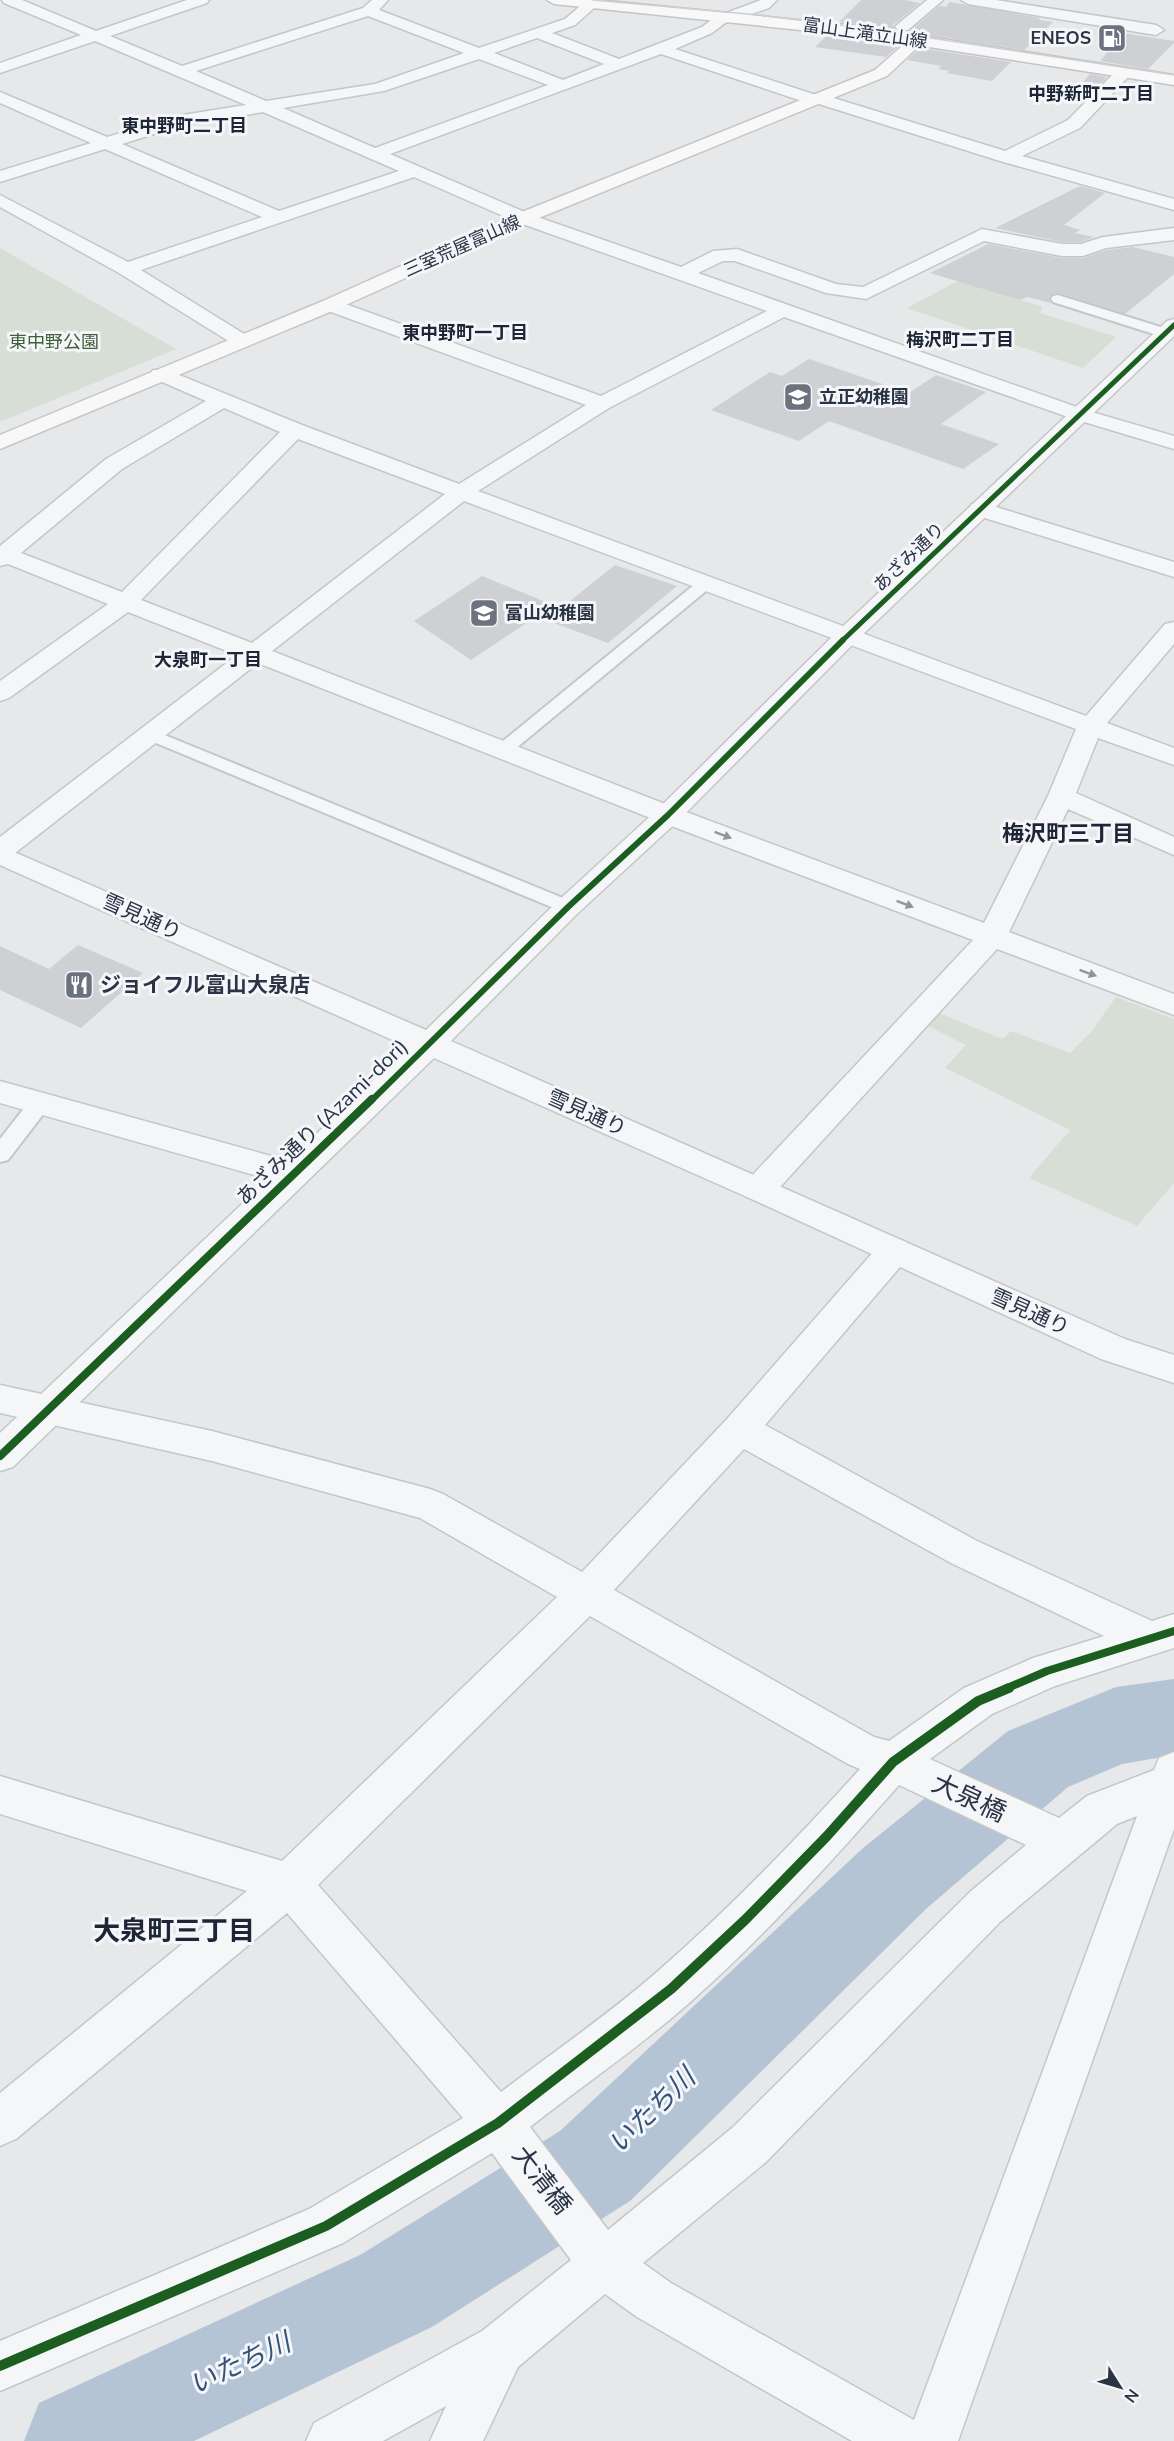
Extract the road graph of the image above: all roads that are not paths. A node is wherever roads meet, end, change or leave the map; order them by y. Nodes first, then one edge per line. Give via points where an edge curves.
1 (9, 0) edge
2 (202, 0) edge
3 (381, 0) edge
4 (554, 0) edge
5 (659, 0) edge
6 (770, 0) edge
7 (936, 0) edge
8 (968, 0) edge
9 (594, 2) edge
10 (752, 8) junction
11 (368, 11) junction
12 (729, 16) junction
13 (903, 27) junction
14 (537, 33) junction
15 (95, 36) junction
16 (917, 40) junction
17 (1142, 43) dead end
18 (661, 49) junction
19 (480, 52) junction
20 (1125, 63) junction
21 (618, 64) junction
22 (0, 68) edge
23 (1174, 68) edge
24 (181, 71) junction
25 (1174, 80) edge
26 (562, 85) junction
27 (0, 97) edge
28 (816, 99) junction
29 (267, 108) junction
30 (107, 143) junction
31 (375, 154) junction
32 (1006, 157) junction
33 (413, 172) junction
34 (0, 177) edge
35 (0, 200) edge
36 (1174, 205) edge
37 (279, 218) junction
38 (523, 218) junction
39 (1174, 234) edge
40 (126, 269) junction
41 (680, 275) junction
42 (1058, 299) dead end
43 (330, 305) junction
44 (780, 311) junction
45 (1171, 332) edge
46 (242, 341) junction
47 (160, 374) junction
48 (221, 401) junction
49 (602, 404) junction
50 (1078, 414) junction
51 (294, 430) junction
52 (0, 443) edge
53 (1174, 443) edge
54 (463, 491) junction
55 (980, 509) junction
56 (2, 556) edge
57 (1174, 570) edge
58 (706, 583) junction
59 (126, 602) junction
60 (1174, 629) edge
61 (847, 636) junction
62 (255, 653) junction
63 (0, 693) edge
64 (1090, 727) junction
65 (150, 734) junction
66 (503, 750) junction
67 (1174, 757) edge
68 (1061, 796) junction
69 (668, 815) junction
70 (1174, 847) edge
71 (0, 853) edge
72 (568, 907) junction
73 (992, 937) junction
74 (1174, 1005) edge
75 (430, 1043) junction
76 (0, 1092) edge
77 (40, 1103) junction
78 (0, 1154) edge
79 (293, 1174) junction
80 (759, 1189) junction
81 (894, 1251) junction
82 (1174, 1369) edge
83 (0, 1399) edge
84 (46, 1412) junction
85 (740, 1429) junction
86 (0, 1456) edge
87 (585, 1595) junction
88 (1161, 1634) edge
89 (893, 1762) junction
90 (1173, 1778) edge
91 (0, 1795) edge
92 (1054, 1837) junction
93 (289, 1884) junction
94 (0, 2123) edge
95 (498, 2123) junction
96 (596, 2251) junction
97 (500, 2349) junction
98 (0, 2366) edge
99 (332, 2441) edge
100 (456, 2441) edge
101 (902, 2441) edge
102 (932, 2441) edge

1 - 15 street
2 - 15 street
3 - 11 street
4 - 9 main road, 富山上滝立山線
5 - 10 main road, 富山上滝立山線
6 - 10 street
7 - 13 street
8 - 17 street via 1162,24
9 - 12 main road, 富山上滝立山線
9 - 14 street via 570,22
10 - 12 street
10 - 13 main road, 富山上滝立山線
11 - 19 street
11 - 24 street
12 - 16 main road, 富山上滝立山線
12 - 18 street
13 - 20 main road, 富山上滝立山線
14 - 19 street
14 - 21 street
15 - 22 street
15 - 24 street
16 - 20 main road, 富山上滝立山線
16 - 28 main road, 三室荒屋富山線 via 881,73
18 - 21 street
18 - 28 street
19 - 26 street
19 - 29 street via 378,88
20 - 23 main road, 富山上滝立山線
20 - 25 main road, 富山上滝立山線
20 - 32 street via 1074,123
21 - 26 street
24 - 29 street
26 - 31 street
27 - 30 street
28 - 32 street
28 - 38 main road, 三室荒屋富山線
29 - 30 street via 176,121
29 - 31 street
30 - 34 street
30 - 37 street
31 - 33 street
32 - 36 street
33 - 37 street
33 - 38 street
35 - 40 street
37 - 40 street
38 - 41 street
38 - 43 main road, 三室荒屋富山線
39 - 41 street via 1103,243 1083,250 1062,250 982,235 866,293 833,289 737,255 720,255
40 - 46 street
41 - 44 street
42 - 45 lane
43 - 46 main road, 三室荒屋富山線
43 - 49 street
44 - 49 street
44 - 50 street
45 - 50 street, あざみ通り
46 - 47 main road, 三室荒屋富山線
47 - 48 street
47 - 52 main road, 三室荒屋富山線
48 - 51 street
48 - 56 street via 114,464
49 - 54 street
50 - 53 street
50 - 55 street, あざみ通り
51 - 54 street
51 - 59 street
54 - 58 street
54 - 62 street
55 - 57 street
55 - 61 street, あざみ通り
56 - 59 street
58 - 61 street
58 - 66 lane
59 - 62 street
59 - 63 street
60 - 64 street
61 - 64 street
61 - 69 street, あざみ通り
62 - 65 street
62 - 66 street
64 - 67 street
64 - 68 street
65 - 71 street
65 - 72 lane
66 - 69 street
68 - 70 street
68 - 73 street
69 - 72 street, あざみ通り (Azami-dori)
69 -> 73 street
71 - 75 street, 雪見通り
72 - 75 street, あざみ通り (Azami-dori)
73 -> 74 street
73 - 80 street
75 - 79 street, あざみ通り (Azami-dori)
75 - 80 street, 雪見通り
76 - 77 street
77 - 78 lane
77 - 79 street
79 - 84 street, あざみ通り (Azami-dori)
80 - 81 street, 雪見通り
81 - 82 street, 雪見通り via 1113,1349
81 - 85 street
83 - 84 street, 大泉橋
84 - 86 street, あざみ通り (Azami-dori)
84 - 87 street, 大泉橋 via 212,1446 430,1505
85 - 87 street
85 - 88 street via 964,1552
87 - 89 street, 大泉橋 via 861,1750
87 - 93 street
88 - 89 street via 1047,1671 978,1701
89 - 92 street, 大泉橋
89 - 95 street via 745,1920 671,1989
90 - 92 street
90 - 102 street
91 - 93 street
92 - 96 street via 749,2145
93 - 94 street
93 - 95 street, 大清橋
95 - 96 street, 大清橋
95 - 98 street via 326,2226
96 - 97 street
96 - 101 street, 大清橋 via 654,2300
97 - 99 street
97 - 100 street

